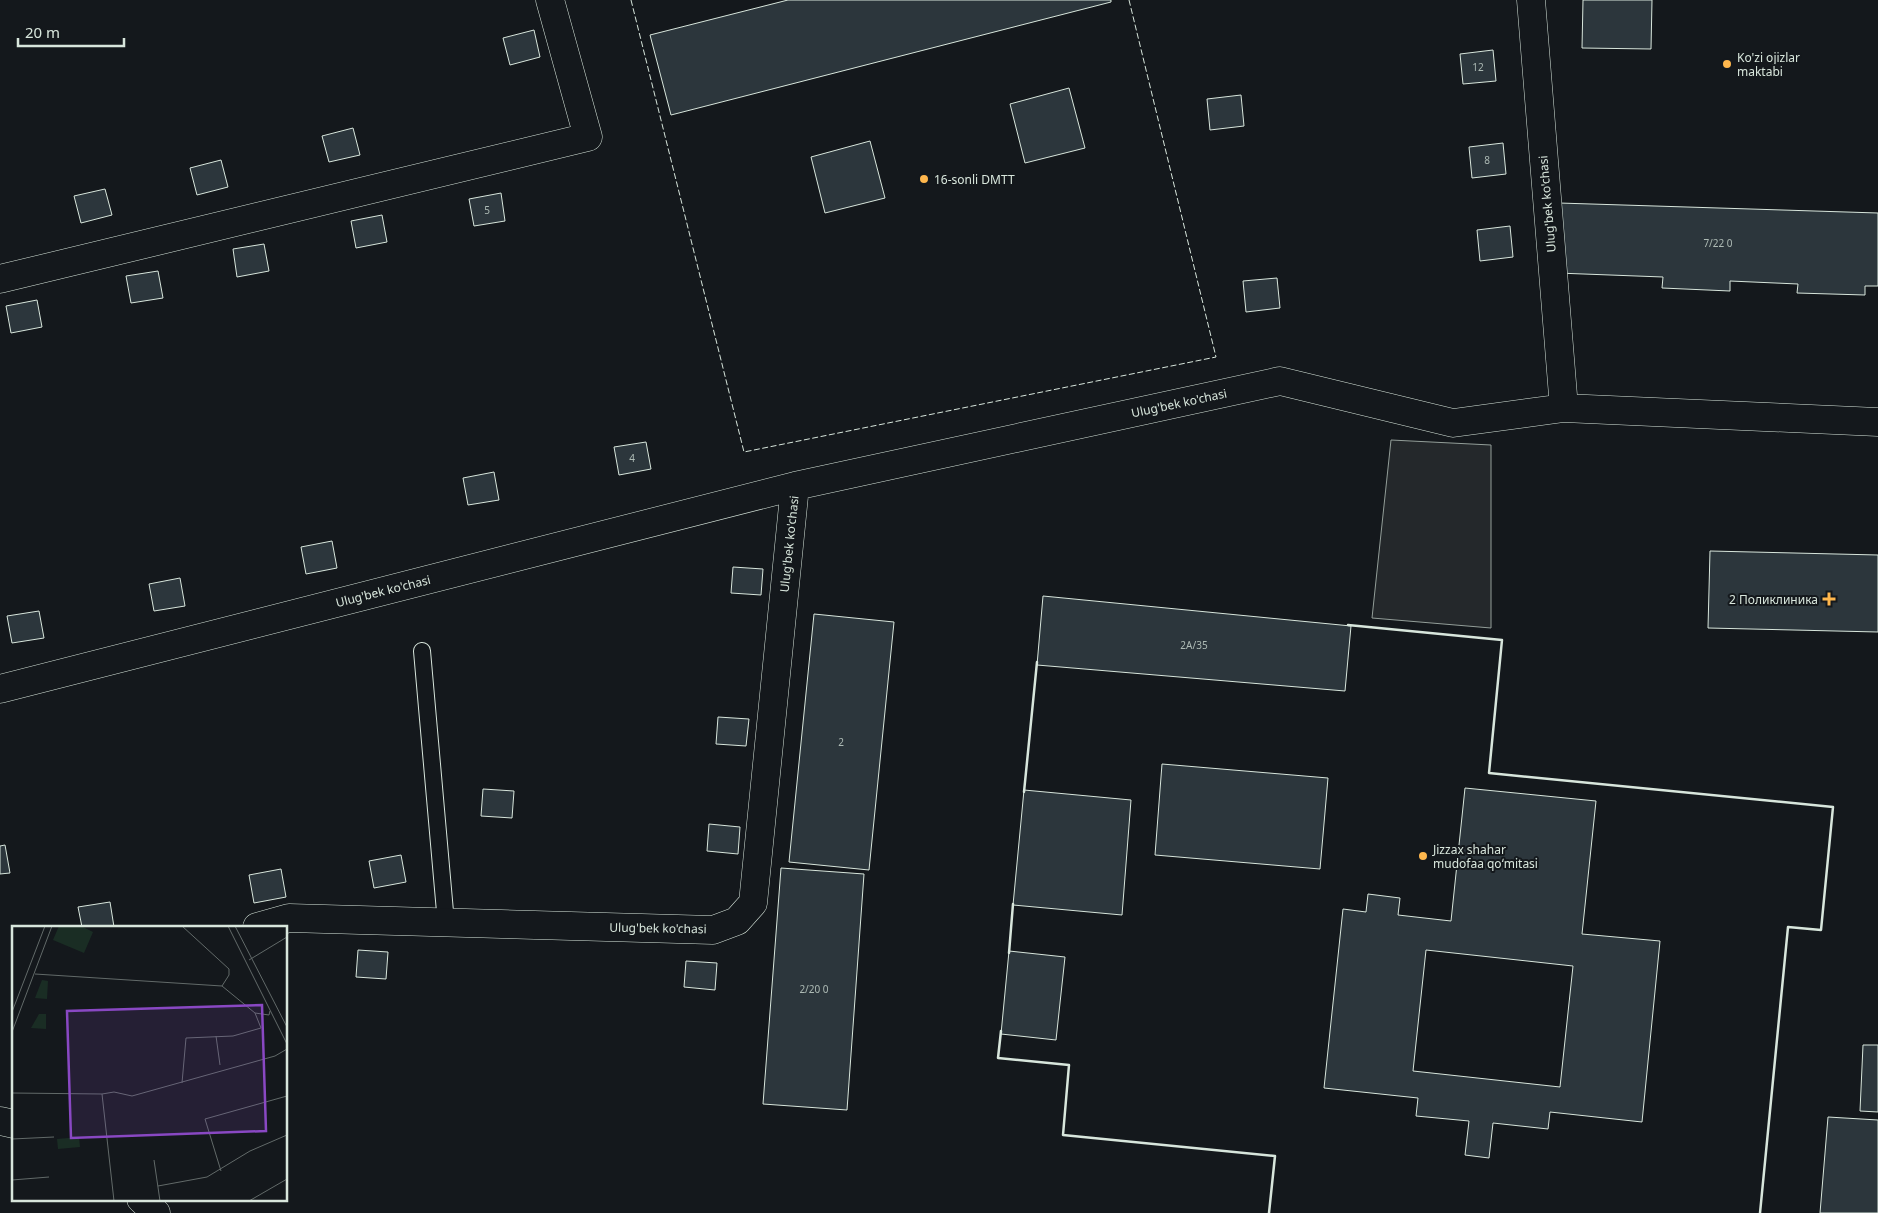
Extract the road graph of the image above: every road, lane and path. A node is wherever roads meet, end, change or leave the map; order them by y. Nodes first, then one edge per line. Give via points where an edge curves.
1 (550, 0) edge
2 (1531, 0) edge
3 (0, 279) edge
4 (1564, 408) junction
5 (1878, 422) edge
6 (795, 486) junction
7 (422, 651) dead end
8 (0, 689) edge
9 (446, 923) junction
10 (260, 926) edge
11 (142, 1200) edge
12 (156, 1213) edge

1 - 3 street via 588,137
2 - 4 street, Ulug'bek ko'chasi
4 - 5 street, Ulug'bek ko'chasi
4 - 6 street, Ulug'bek ko'chasi via 1453,422 1280,381
6 - 8 street, Ulug'bek ko'chasi
6 - 9 street, Ulug'bek ko'chasi via 753,904 737,920 713,930
7 - 9 lane
9 - 10 street, Ulug'bek ko'chasi via 290,918
11 - 12 street

